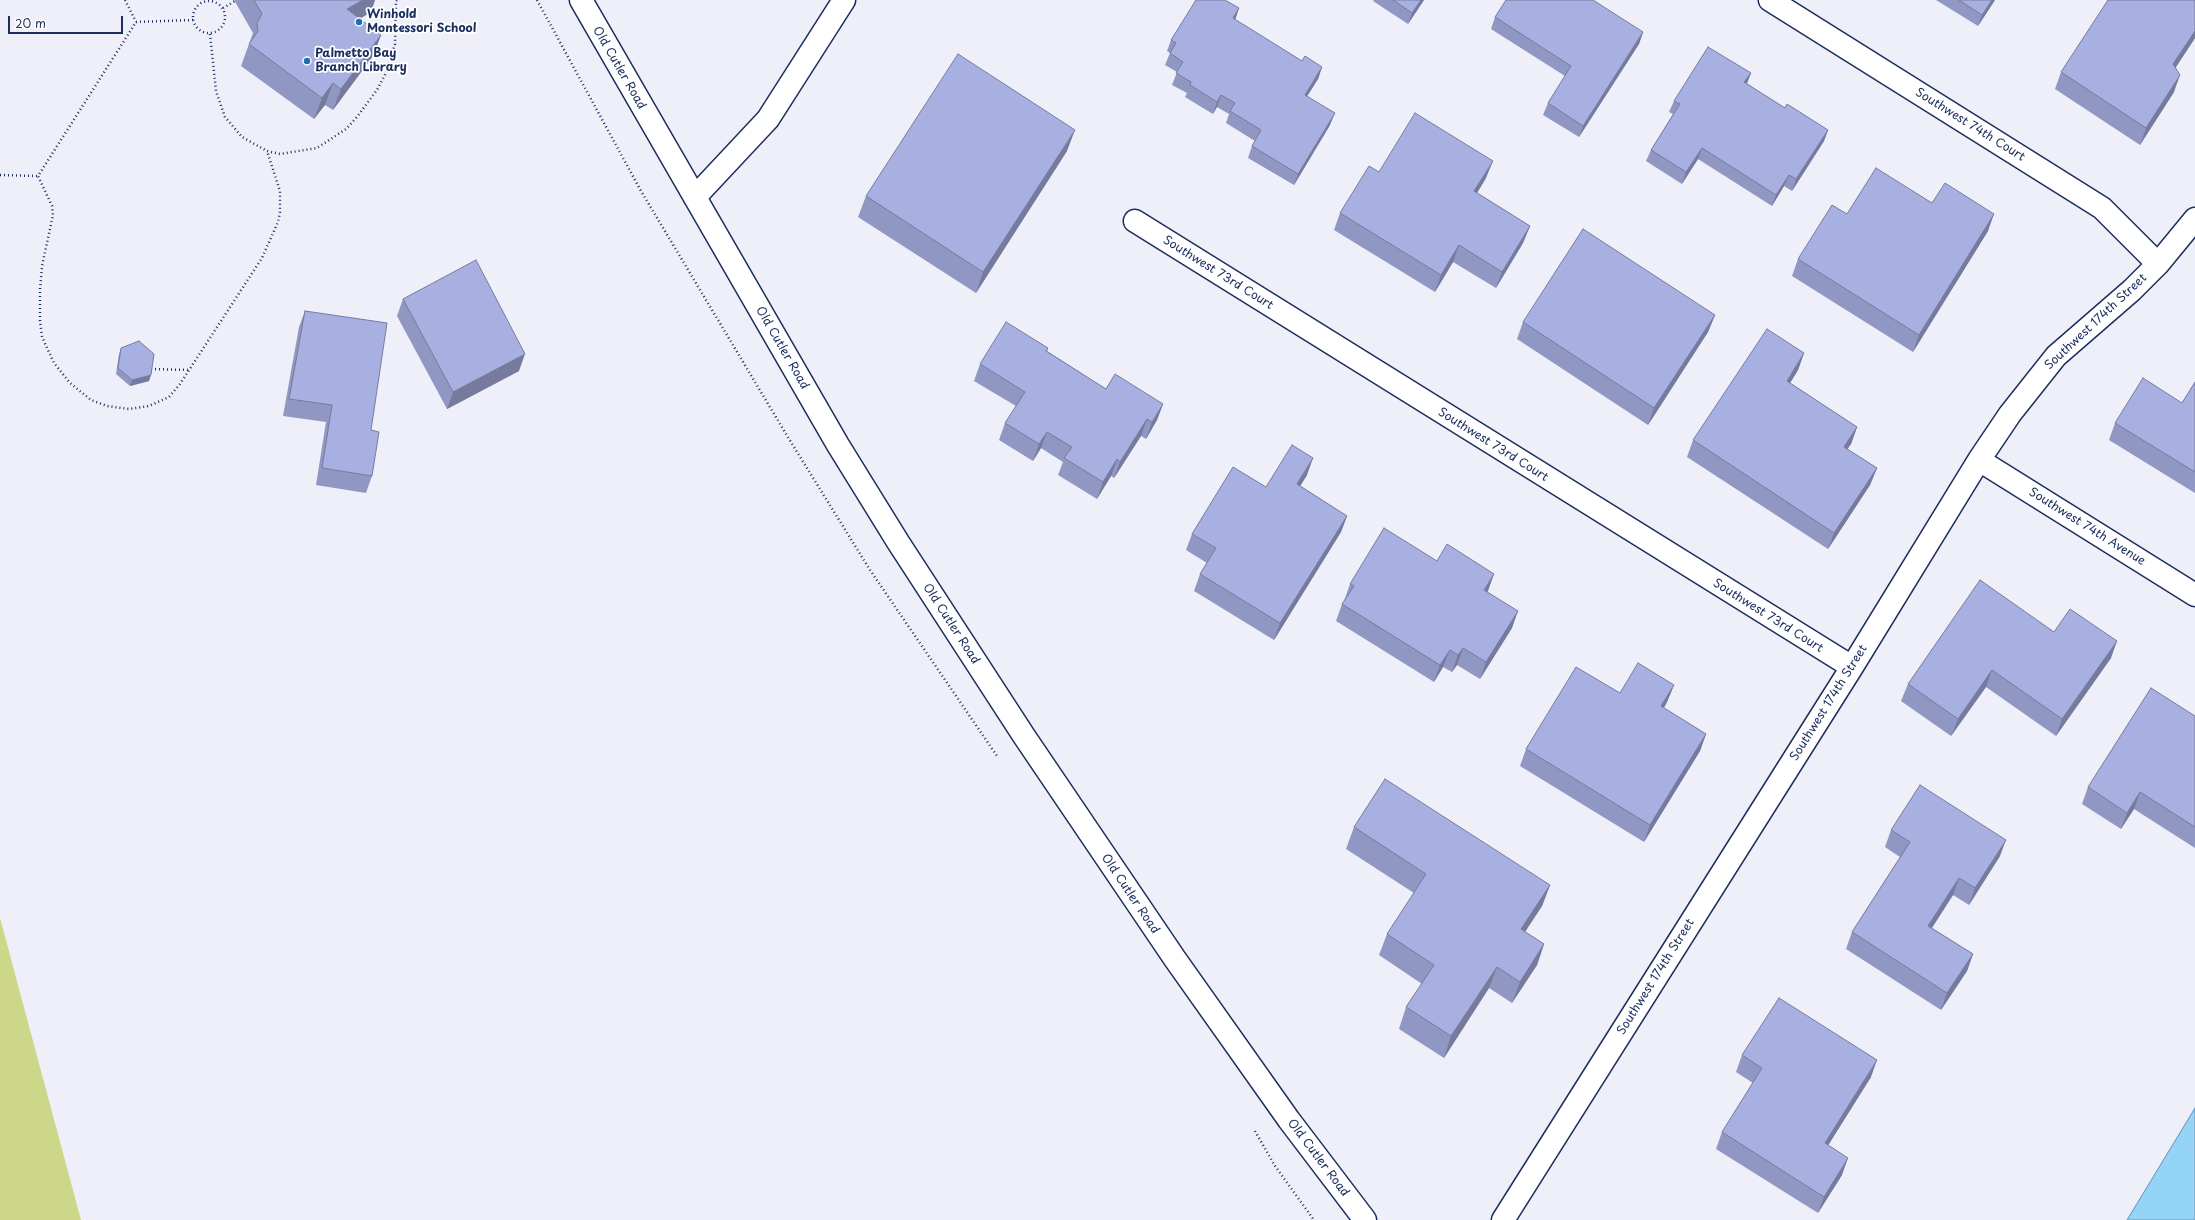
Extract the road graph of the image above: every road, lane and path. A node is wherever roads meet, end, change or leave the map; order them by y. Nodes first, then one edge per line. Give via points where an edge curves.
1 (125, 0) edge
2 (397, 0) edge
3 (581, 0) edge
4 (844, 0) edge
5 (1770, 0) edge
6 (235, 2) dead end
7 (223, 8) junction
8 (193, 20) junction
9 (136, 22) junction
10 (210, 34) junction
11 (267, 151) junction
12 (0, 175) edge
13 (38, 176) junction
14 (695, 197) junction
15 (2195, 219) edge
16 (1135, 221) dead end
17 (2158, 264) junction
18 (151, 369) edge
19 (190, 370) junction
20 (1979, 460) junction
21 (2195, 595) edge
22 (1852, 667) junction
23 (1365, 1220) edge
24 (1503, 1220) edge

1 - 9 path
2 - 11 path via 395,44 386,73 357,117 346,129 317,148 280,154
3 - 14 street, Old Cutler Road
4 - 14 street via 768,119
5 - 17 street, Southwest 74th Court via 2102,208
6 - 7 path
7 - 8 path via 211,1 200,4 194,12
7 - 10 path via 226,15 224,26 216,33
8 - 9 path
8 - 10 path via 200,32
9 - 13 path
10 - 11 path via 216,91 225,117 242,137
11 - 19 path via 280,191 278,222 262,258
12 - 13 path
13 - 19 path via 52,206 53,215 42,266 40,321 46,346 62,374 91,400 107,406 129,409 162,401 174,392
14 - 23 street, Old Cutler Road via 868,494 1019,729 1221,1026
15 - 17 street, Southwest 174th Street
16 - 22 street, Southwest 73rd Court
17 - 20 street, Southwest 174th Street via 2056,356 2010,414
18 - 19 path
20 - 21 street, Southwest 74th Avenue
20 - 22 street, Southwest 174th Street
22 - 24 street, Southwest 174th Street

